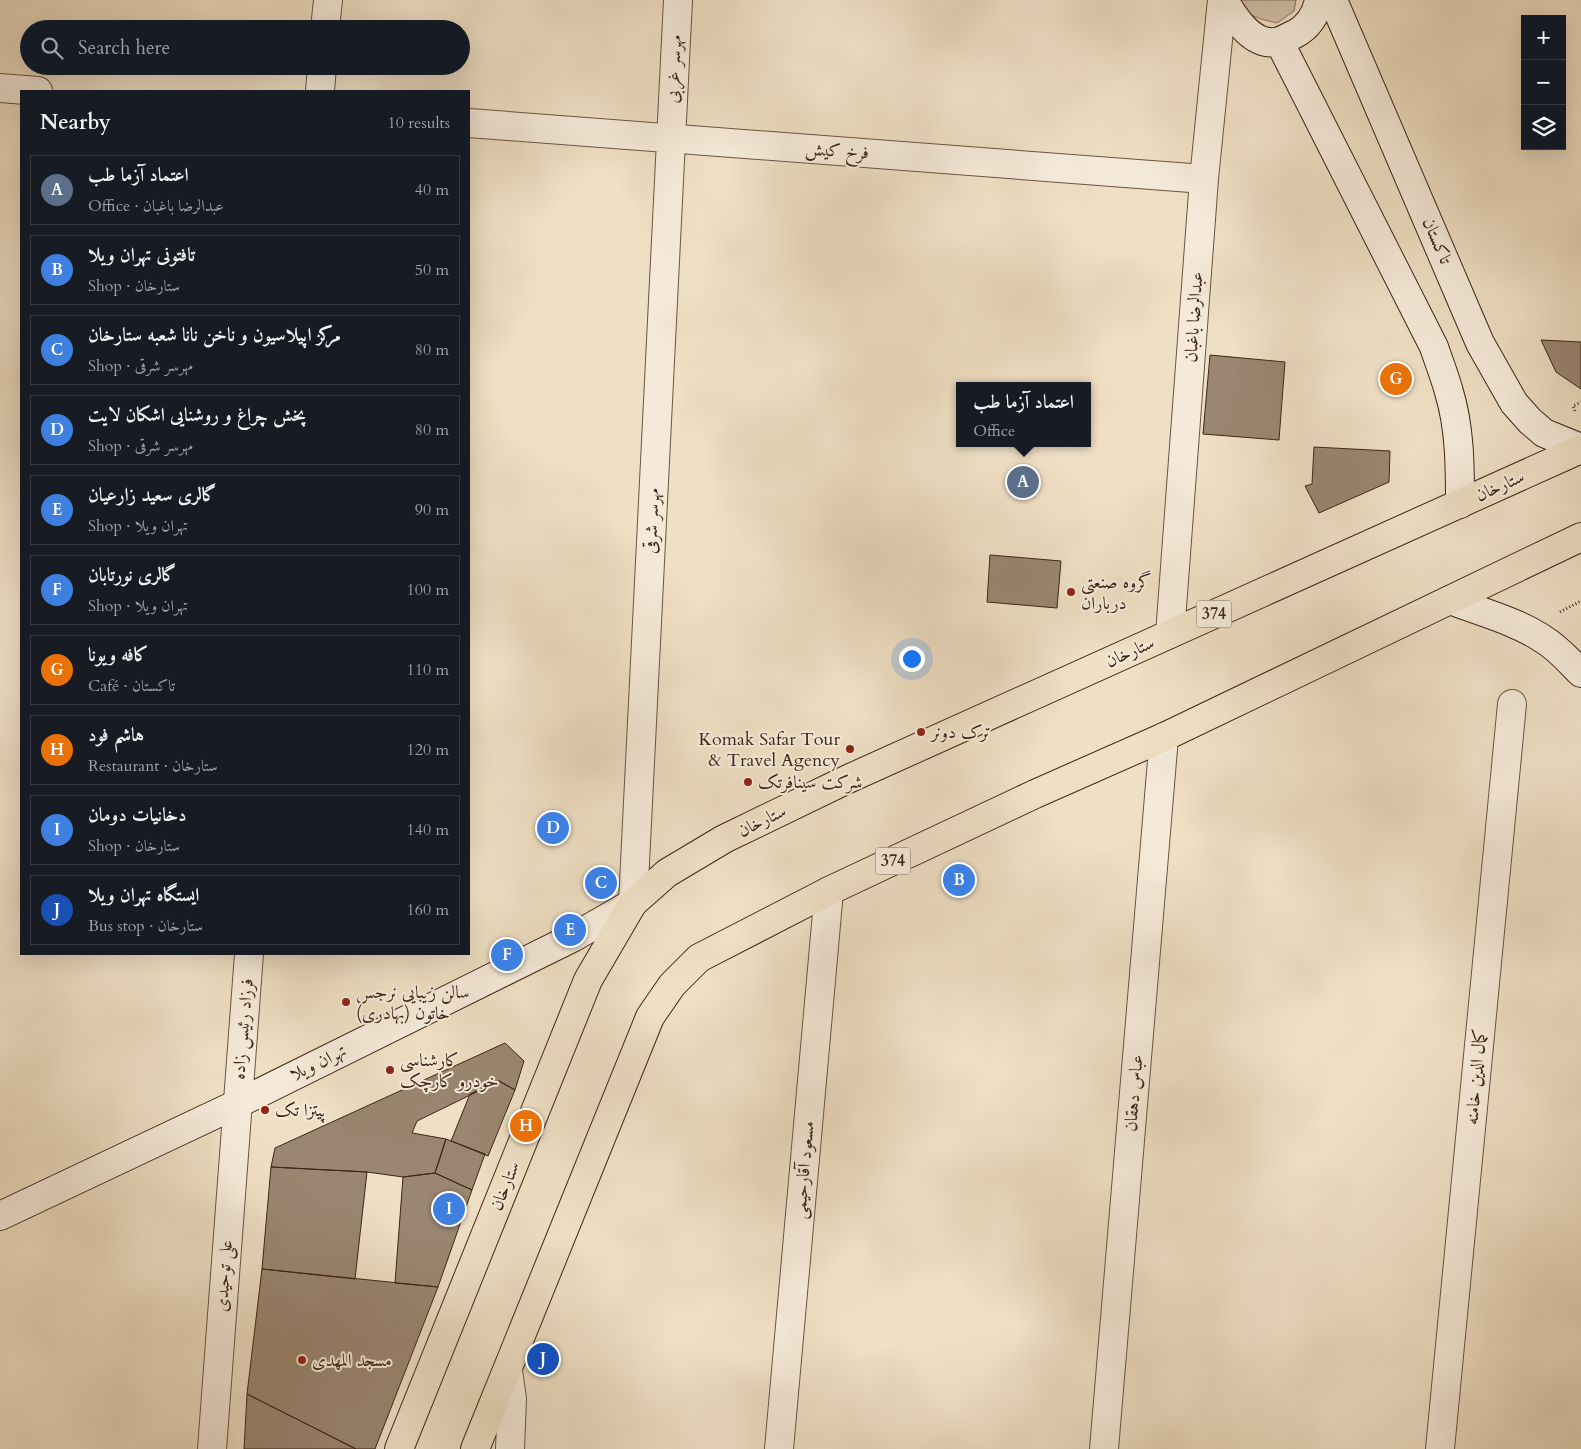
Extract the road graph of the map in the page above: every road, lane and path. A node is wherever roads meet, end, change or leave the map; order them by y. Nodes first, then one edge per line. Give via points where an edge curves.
1 (328, 0) edge
2 (678, 0) edge
3 (1223, 0) edge
4 (1319, 0) edge
5 (1333, 0) edge
6 (326, 20) edge
7 (1279, 41) junction
8 (321, 75) edge
9 (0, 88) edge
10 (25, 90) edge
11 (320, 90) edge
12 (470, 124) edge
13 (671, 138) junction
14 (1204, 179) junction
15 (1581, 402) edge
16 (1573, 406) dead end
17 (1581, 449) edge
18 (1460, 504) junction
19 (1581, 537) edge
20 (1450, 600) junction
21 (1170, 634) junction
22 (1581, 673) edge
23 (1512, 704) dead end
24 (1164, 737) junction
25 (829, 891) junction
26 (633, 903) junction
27 (250, 955) edge
28 (237, 1104) junction
29 (0, 1216) edge
30 (508, 1370) junction
31 (212, 1449) edge
32 (399, 1449) edge
33 (475, 1449) edge
34 (510, 1449) edge
35 (779, 1449) edge
36 (1104, 1449) edge
37 (1440, 1449) edge

1 - 6 street
2 - 13 street, مهرسر غربی
3 - 7 street via 1246,31 1267,42
3 - 14 street, عبدالرضا باغبان
4 - 7 street via 1310,22
5 - 17 street, تاکستان via 1480,343 1514,403 1530,421 1544,433
7 - 18 street via 1434,348 1450,393 1456,424
8 - 11 street
9 - 10 street
12 - 13 street, فرخ کیش
13 - 14 street, فرخ کیش
13 - 26 street, مهرسر شرقی
14 - 21 street, عبدالرضا باغبان
15 - 16 path
17 - 18 main road, ستارخان / 374
18 - 21 main road, ستارخان / 374
19 - 20 main road, 374
20 - 22 street via 1544,639
20 - 24 main road, 374
21 - 26 main road, ستارخان / 374 via 848,779 724,839 667,873
23 - 37 street, کمال الدین خامنه
24 - 25 main road, 374
24 - 36 street, عباس دهقان
25 - 30 main road, 374 via 699,958 672,985 650,1016
25 - 35 street, مسعود آقارحیمی
26 - 28 street, تهران ویلا via 572,938
26 - 32 main road, ستارخان / 374 via 588,980
27 - 28 street, فرزاد رئیس زاده
28 - 29 street, تهران ویلا
28 - 31 street, علی توحیدی
30 - 33 main road, 374
30 - 34 street via 512,1399

